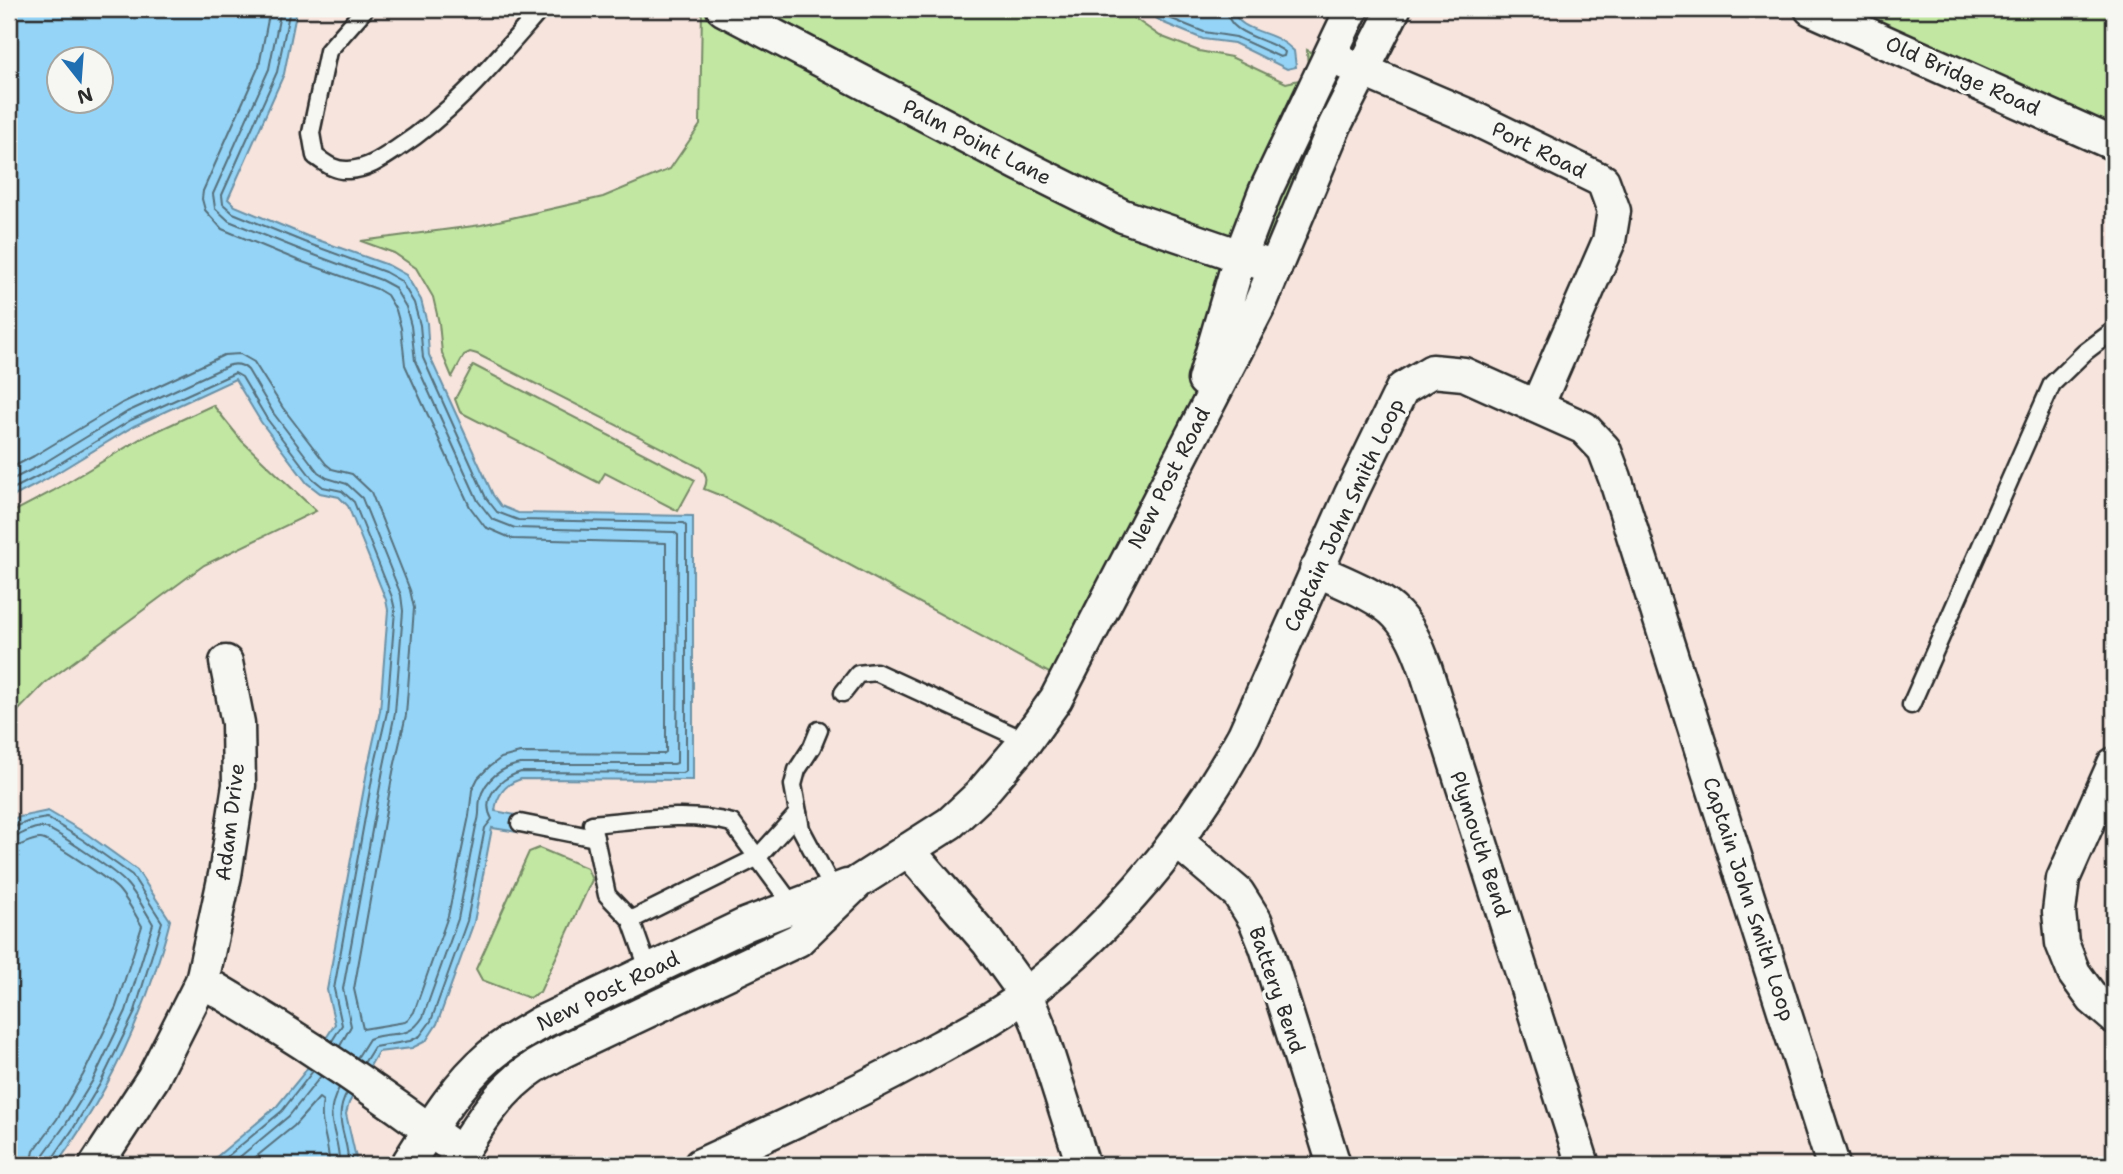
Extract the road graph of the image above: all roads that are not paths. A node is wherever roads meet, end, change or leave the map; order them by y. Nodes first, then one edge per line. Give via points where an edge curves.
1 (365, 9) edge
2 (541, 9) edge
3 (723, 9) edge
4 (1352, 9) edge
5 (1394, 9) edge
6 (1811, 9) edge
7 (1331, 57) junction
8 (1363, 70) junction
9 (2114, 144) edge
10 (1240, 257) junction
11 (1275, 268) junction
12 (2114, 330) edge
13 (1537, 406) junction
14 (1183, 452) junction
15 (1316, 570) junction
16 (226, 662) dead end
17 (843, 693) dead end
18 (1911, 705) dead end
19 (819, 730) dead end
20 (1026, 741) junction
21 (2114, 764) edge
22 (799, 813) junction
23 (520, 823) dead end
24 (595, 838) junction
25 (1177, 841) junction
26 (908, 850) junction
27 (758, 857) junction
28 (846, 887) junction
29 (793, 906) junction
30 (631, 920) junction
31 (649, 971) junction
32 (202, 981) junction
33 (1026, 995) junction
34 (2114, 1017) edge
35 (429, 1130) junction
36 (457, 1159) edge
37 (96, 1165) edge
38 (407, 1165) edge
39 (700, 1165) edge
40 (1083, 1165) edge
41 (1334, 1165) edge
42 (1583, 1165) edge
43 (1833, 1165) edge

1 - 2 lane via 328,51 311,133 315,156 330,167 349,170 376,163 425,131 482,77
3 - 10 street, Palm Point Lane via 1123,216
4 - 7 street
5 - 8 street, New Post Road
6 - 9 street, Old Bridge Road
7 - 8 street, Port Road
7 - 10 street via 1265,192
8 - 11 street, New Post Road
8 - 13 street, Port Road via 1602,181 1614,211 1609,241
10 - 11 street, Palm Point Lane
10 - 14 street
11 - 14 street, New Post Road via 1261,304
12 - 18 lane via 2052,384
13 - 15 street, Captain John Smith Loop via 1464,374 1432,371 1402,389
13 - 43 street, Captain John Smith Loop via 1584,428 1604,449
14 - 20 street, New Post Road via 1056,699
15 - 25 street, Captain John Smith Loop via 1244,735
15 - 42 street, Plymouth Bend via 1396,613 1414,638
16 - 32 street, Adam Drive via 238,723 239,785
17 - 20 lane via 858,674 876,672
19 - 22 lane via 793,785
20 - 26 street, New Post Road via 950,823
21 - 34 street via 2063,879 2059,912 2062,943 2074,973
22 - 27 lane
22 - 28 lane via 800,829
23 - 24 lane
24 - 27 lane via 592,824 683,817 720,820 732,822
24 - 30 lane via 607,895
25 - 33 street, Captain John Smith Loop via 1104,925
25 - 41 street, Battery Bend via 1238,893 1255,920
26 - 28 street, New Post Road
26 - 33 street via 987,941
27 - 29 lane
27 - 30 lane
28 - 29 street, New Post Road
28 - 36 street, New Post Road via 798,940 533,1068 499,1098
29 - 31 street, New Post Road
30 - 31 lane
31 - 35 street, New Post Road via 513,1038 468,1078
32 - 35 street via 314,1049
32 - 37 street, Adam Drive via 153,1078
33 - 39 street, Captain John Smith Loop via 893,1073
33 - 40 street
35 - 36 street
35 - 38 street, New Post Road

